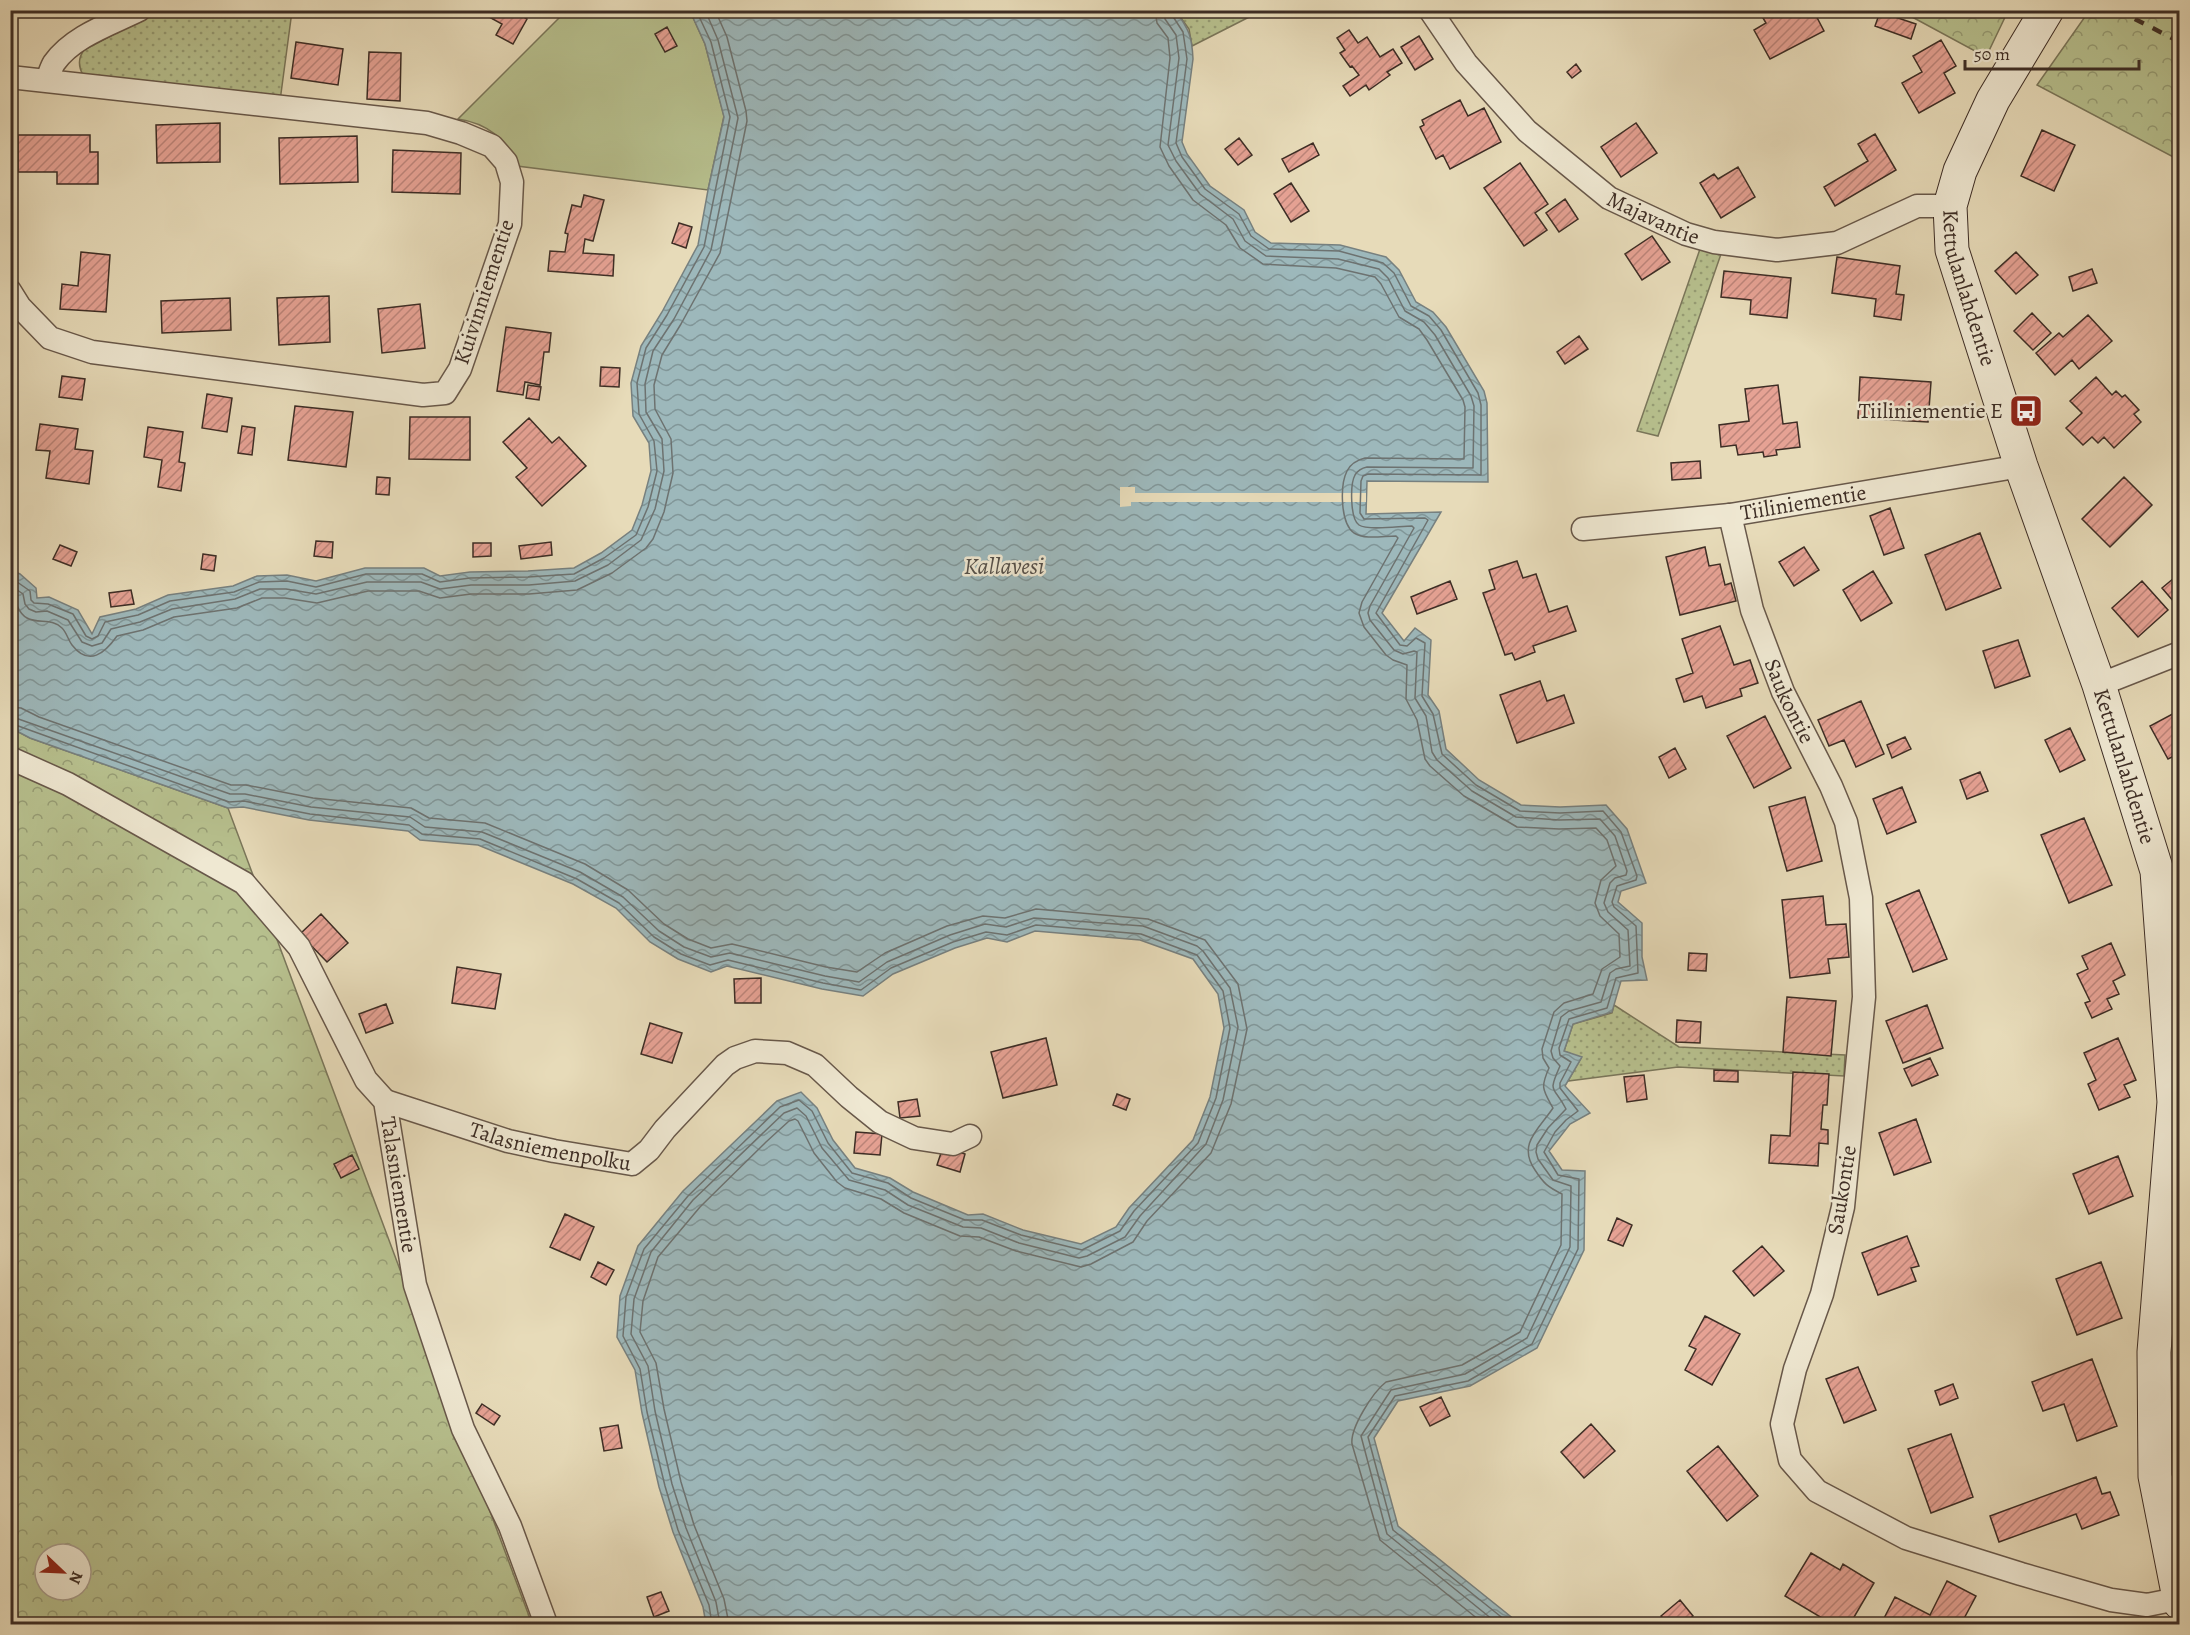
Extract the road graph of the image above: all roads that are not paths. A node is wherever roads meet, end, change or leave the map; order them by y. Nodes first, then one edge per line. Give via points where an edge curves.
1 (139, 10) edge
2 (1430, 10) edge
3 (2047, 10) edge
4 (10, 77) edge
5 (47, 80) junction
6 (1950, 206) junction
7 (10, 291) edge
8 (2021, 466) junction
9 (1730, 514) junction
10 (1583, 528) dead end
11 (2180, 653) edge
12 (2099, 685) junction
13 (10, 758) edge
14 (2168, 871) edge
15 (385, 1101) junction
16 (970, 1136) dead end
17 (2178, 1601) edge
18 (546, 1624) edge

1 - 5 street via 67,48 53,64
2 - 6 street, Majavantie via 1466,63 1527,131 1609,198 1686,234 1714,242 1777,250 1837,243 1917,207
3 - 6 street, Kettulanlahdentie via 1994,100 1960,171
4 - 5 street, Kuivinniementie
5 - 7 street, Kuivinniementie via 427,123 461,133 492,146 506,162 512,182 510,224 460,369 445,393 423,395 92,352 50,338
6 - 8 street, Kettulanlahdentie via 1952,250
8 - 9 street, Tiiliniementie
8 - 12 street, Kettulanlahdentie
9 - 10 street, Tiiliniementie
9 - 17 street, Saukontie via 1752,610 1779,681 1846,822 1861,898 1864,997 1842,1207 1822,1293 1795,1369 1782,1424 1790,1460 1817,1491 1906,1538 2111,1600 2147,1605
11 - 12 street
12 - 14 street, Kettulanlahdentie
13 - 15 street, Talasniementie via 68,784 243,883 299,947 366,1080
14 - 17 street, Kettulanlahdentie via 2174,1102 2154,1353 2155,1476
15 - 16 street, Talasniemenpolku via 508,1141 632,1164 725,1065 755,1052 786,1053 815,1065 880,1122 897,1130 953,1144
15 - 18 street, Talasniementie via 415,1285 463,1429 510,1526

